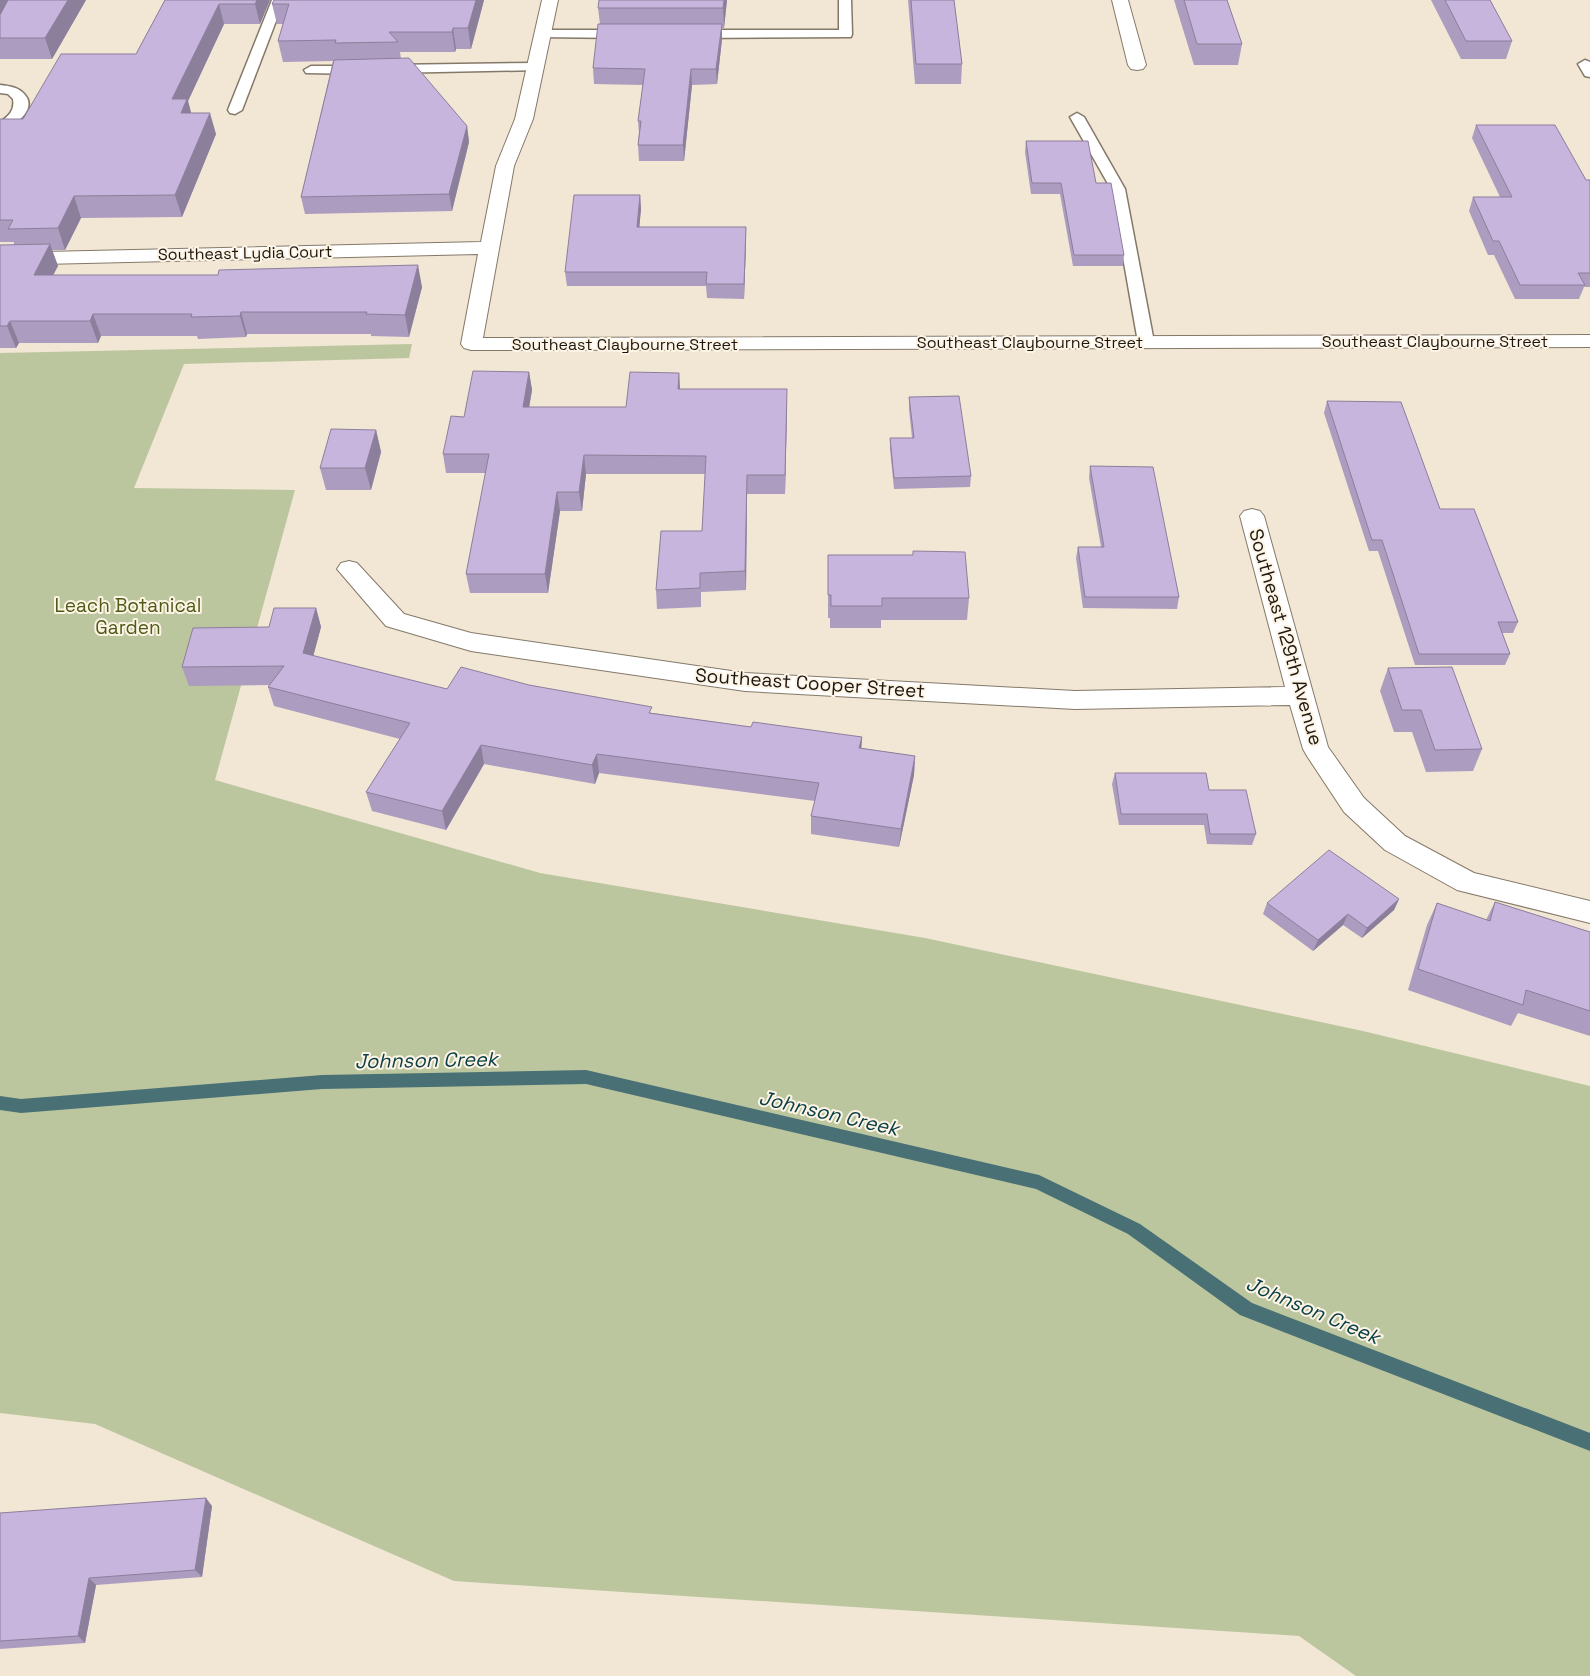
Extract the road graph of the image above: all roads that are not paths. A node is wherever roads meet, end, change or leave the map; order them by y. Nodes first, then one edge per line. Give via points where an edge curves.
1 (278, 0) edge
2 (550, 0) edge
3 (845, 0) edge
4 (1120, 0) edge
5 (542, 34) junction
6 (640, 34) edge
7 (680, 34) edge
8 (1137, 65) dead end
9 (535, 67) junction
10 (311, 70) dead end
11 (0, 90) edge
12 (235, 110) dead end
13 (1077, 117) dead end
14 (0, 127) edge
15 (489, 248) junction
16 (0, 259) edge
17 (1590, 341) edge
18 (1146, 342) junction
19 (1252, 516) dead end
20 (349, 569) dead end
21 (1300, 696) junction
22 (1590, 912) edge

1 - 12 lane
2 - 5 street
3 - 7 lane via 846,34
4 - 8 street
5 - 6 lane
5 - 9 street
9 - 10 lane
9 - 15 street via 524,119 504,166
11 - 14 lane via 12,91 20,97 22,104 9,124
13 - 18 lane via 1118,188
15 - 16 street, Southeast Lydia Court
15 - 18 street, Southeast Claybourne Street via 470,344
17 - 18 street, Southeast Claybourne Street
19 - 21 street, Southeast 129th Avenue
20 - 21 street, Southeast Cooper Street via 395,620 452,637 745,682 1075,700
21 - 22 street, Southeast 129th Avenue via 1316,748 1354,805 1395,843 1467,882

